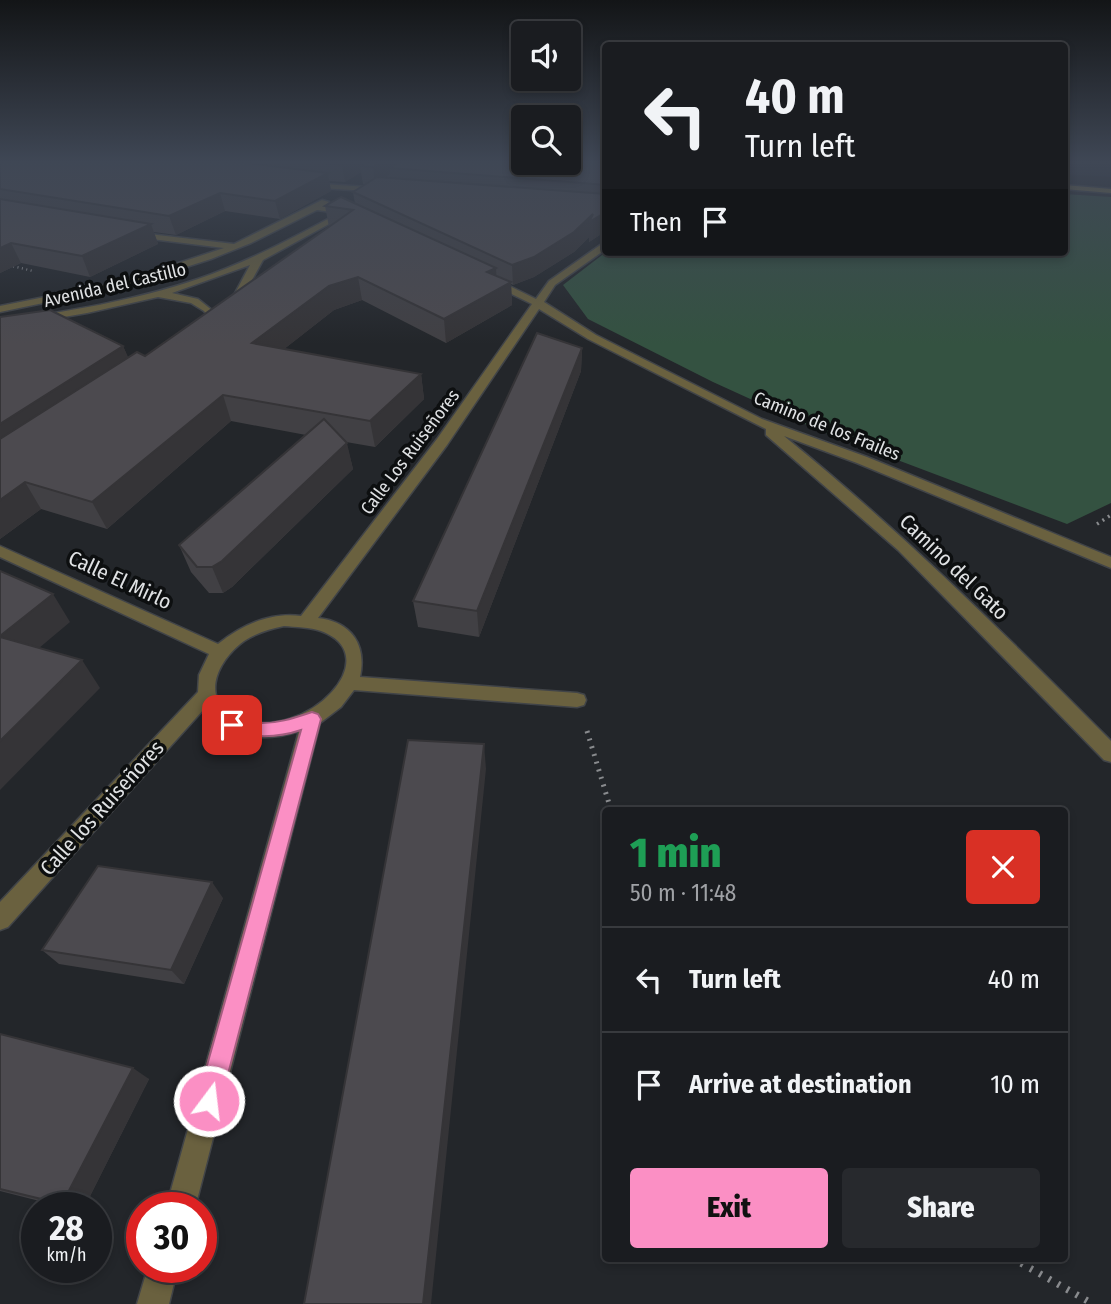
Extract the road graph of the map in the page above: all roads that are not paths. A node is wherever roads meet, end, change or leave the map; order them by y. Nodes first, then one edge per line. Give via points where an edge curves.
1 (285, 223) edge
2 (325, 223) edge
3 (130, 233) edge
4 (239, 246) junction
5 (602, 247) edge
6 (259, 258) junction
7 (479, 275) edge
8 (149, 296) junction
9 (250, 300) edge
10 (539, 304) junction
11 (0, 309) edge
12 (218, 322) junction
13 (0, 325) edge
14 (207, 330) edge
15 (758, 422) junction
16 (0, 551) edge
17 (1111, 563) edge
18 (307, 620) junction
19 (220, 652) junction
20 (352, 683) junction
21 (205, 696) junction
22 (577, 701) road end
23 (312, 719) junction
24 (1111, 754) edge
25 (0, 919) edge
26 (184, 1192) edge
27 (159, 1283) edge
28 (153, 1304) edge

1 - 4 street, Avenida del Castillo
2 - 6 street, Avenida del Castillo
3 - 4 street
4 - 11 street, Avenida del Castillo via 141,282
5 - 10 street, Calle Los Ruiseñores via 552,283
6 - 8 street, Avenida del Castillo
6 - 12 street
7 - 10 street, Camino de los Frailes
8 - 12 street via 174,295 199,302
8 - 13 street, Avenida del Castillo
9 - 12 street
10 - 15 street, Camino de los Frailes via 592,337
10 - 18 street, Calle Los Ruiseñores
12 - 14 street
15 - 17 street, Camino de los Frailes
15 - 24 street, Camino del Gato via 832,481 958,597
16 - 19 street, Calle El Mirlo
18 - 19 street via 261,626
18 - 20 street via 332,626 349,640 357,660
19 - 21 street via 207,673
20 - 22 street
20 - 23 street via 336,703
21 - 23 street via 214,713 244,728 285,728
21 - 25 street, Calle los Ruiseñores
23 - 26 street
27 - 28 street

